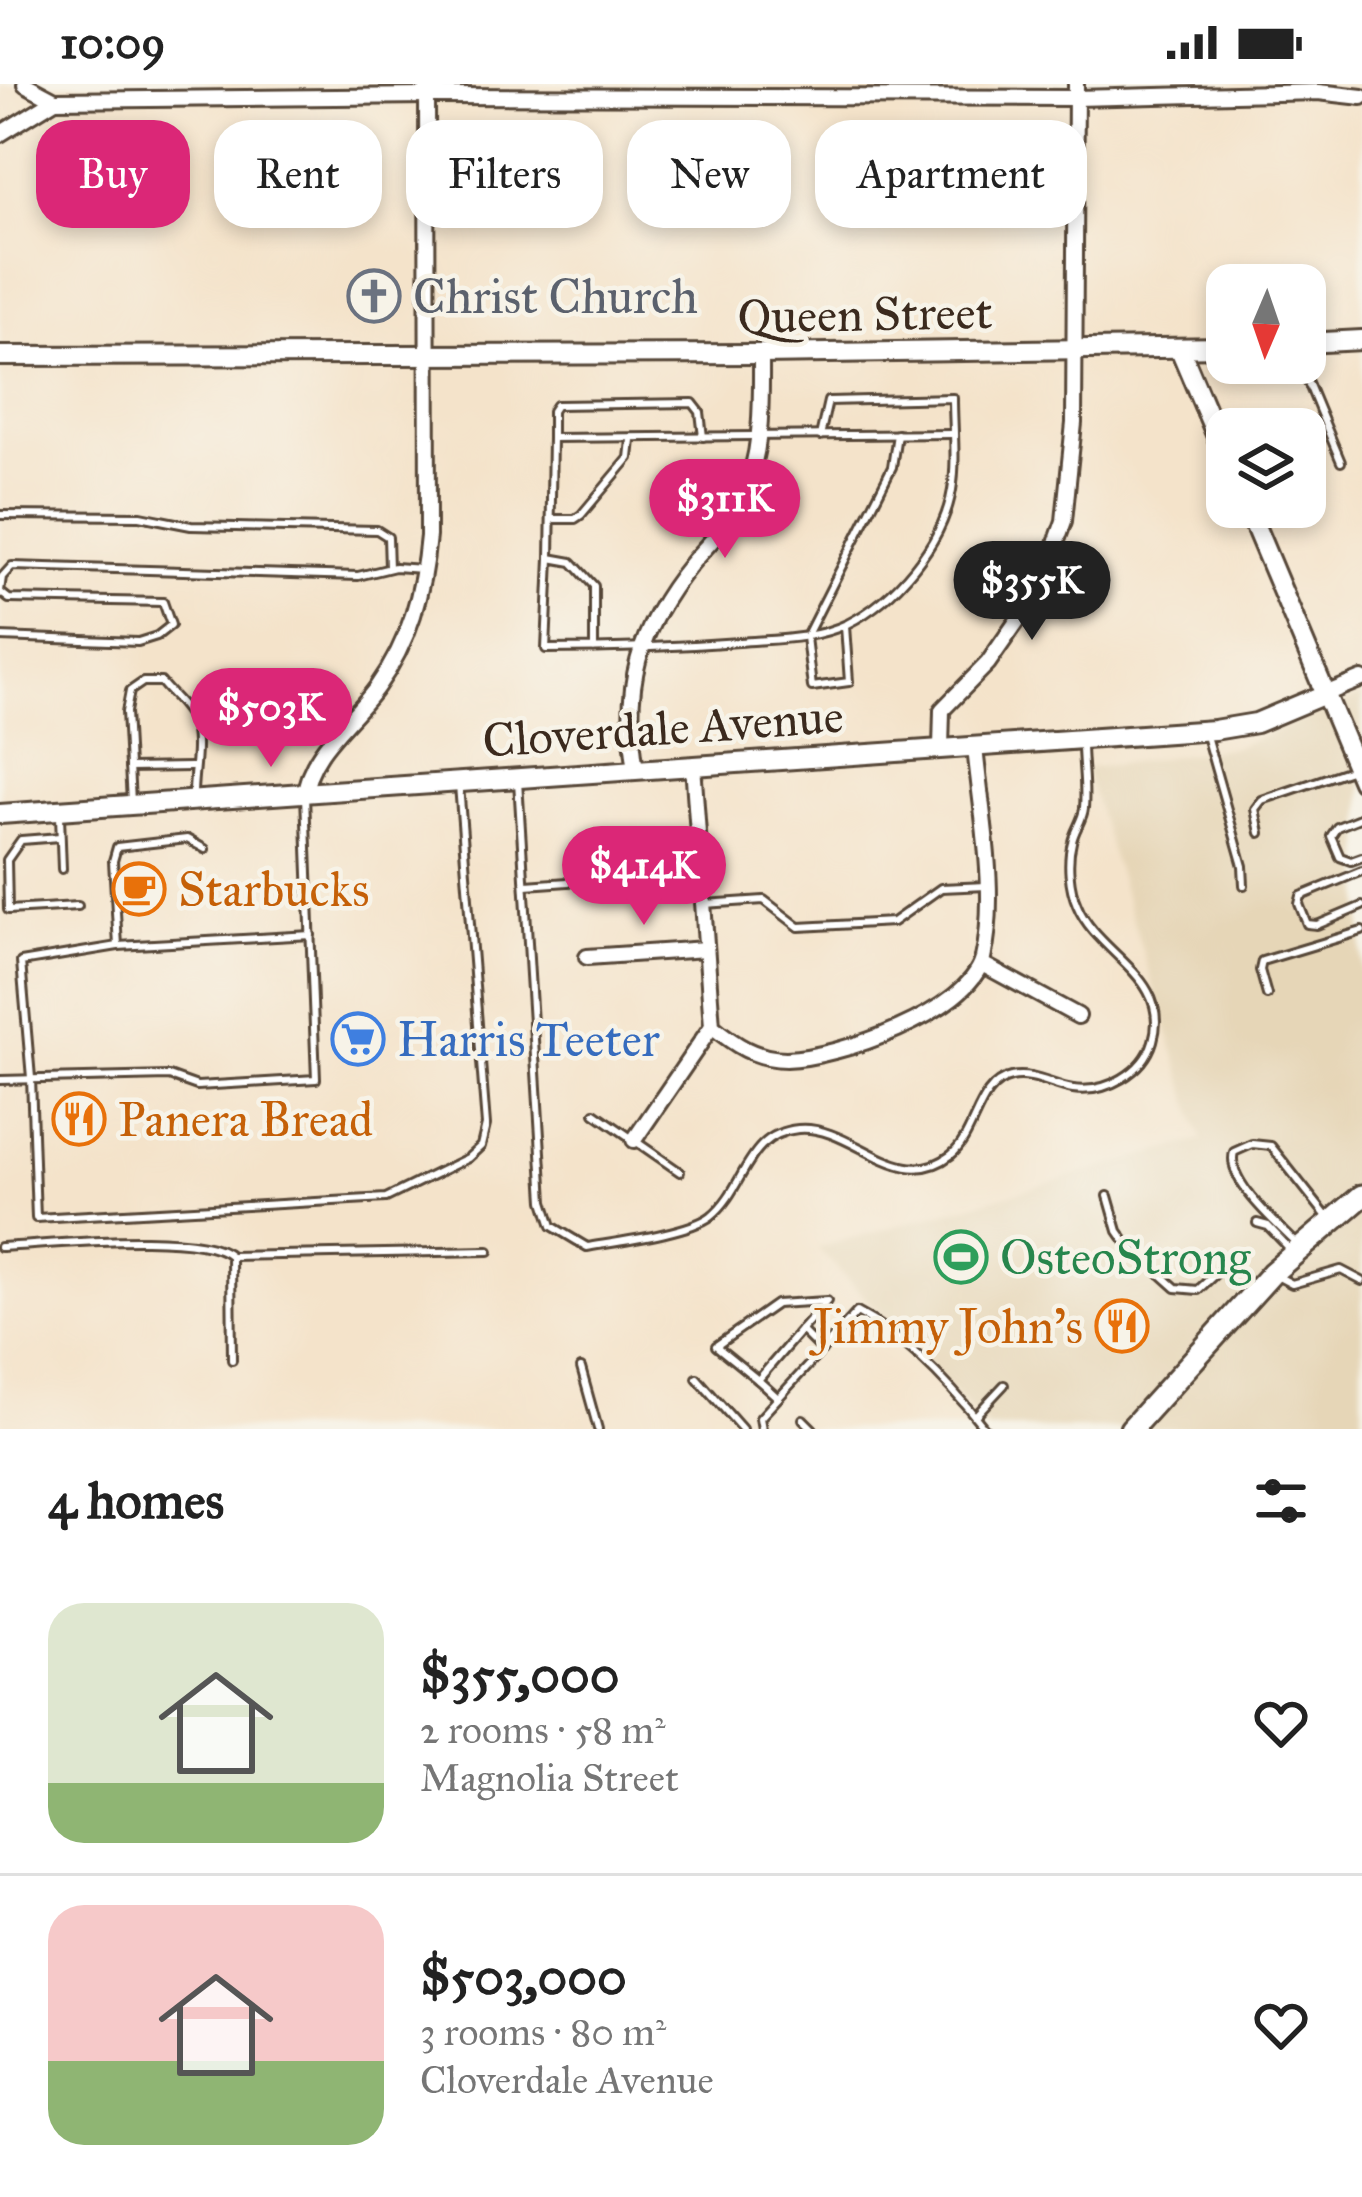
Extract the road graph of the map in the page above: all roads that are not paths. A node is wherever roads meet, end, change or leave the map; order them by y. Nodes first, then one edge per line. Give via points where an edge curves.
1 (25, 84) edge
2 (428, 90) edge
3 (1076, 91) edge
4 (1362, 97) edge
5 (56, 100) junction
6 (0, 134) edge
7 (1362, 340) edge
8 (1326, 342) edge
9 (1206, 348) edge
10 (1180, 349) junction
11 (1075, 351) junction
12 (761, 354) junction
13 (0, 356) edge
14 (428, 356) junction
15 (1309, 384) edge
16 (1206, 410) edge
17 (897, 434) junction
18 (953, 434) junction
19 (760, 436) junction
20 (820, 436) junction
21 (703, 437) junction
22 (552, 438) junction
23 (631, 438) junction
24 (1341, 462) dead end
25 (0, 515) edge
26 (553, 519) junction
27 (1256, 528) edge
28 (550, 558) junction
29 (389, 568) junction
30 (425, 569) junction
31 (0, 592) edge
32 (844, 625) junction
33 (0, 637) edge
34 (806, 637) junction
35 (594, 649) junction
36 (640, 649) junction
37 (1362, 679) edge
38 (1325, 694) junction
39 (1205, 730) junction
40 (1082, 739) junction
41 (975, 747) junction
42 (941, 748) junction
43 (693, 765) junction
44 (191, 766) junction
45 (129, 768) junction
46 (636, 769) junction
47 (1359, 774) edge
48 (518, 777) junction
49 (459, 781) junction
50 (305, 794) junction
51 (193, 803) junction
52 (131, 807) junction
53 (59, 812) junction
54 (0, 814) edge
55 (1362, 817) edge
56 (1260, 833) dead end
57 (61, 837) junction
58 (205, 849) dead end
59 (1362, 857) edge
60 (62, 869) dead end
61 (1362, 871) edge
62 (624, 878) dead end
63 (525, 885) junction
64 (1244, 885) dead end
65 (987, 886) junction
66 (702, 904) junction
67 (78, 906) dead end
68 (1362, 906) edge
69 (4, 910) edge
70 (1362, 931) edge
71 (311, 935) junction
72 (118, 946) junction
73 (706, 949) junction
74 (587, 957) dead end
75 (982, 964) junction
76 (1267, 995) dead end
77 (1078, 1016) dead end
78 (712, 1026) junction
79 (31, 1078) junction
80 (0, 1080) edge
81 (596, 1113) dead end
82 (634, 1140) junction
83 (680, 1172) dead end
84 (1108, 1196) dead end
85 (1362, 1196) edge
86 (1330, 1220) junction
87 (1257, 1223) dead end
88 (0, 1247) edge
89 (1296, 1250) junction
90 (489, 1251) dead end
91 (231, 1256) junction
92 (1226, 1264) dead end
93 (1272, 1274) junction
94 (1362, 1281) edge
95 (801, 1330) junction
96 (822, 1351) junction
97 (232, 1360) dead end
98 (581, 1368) dead end
99 (697, 1378) dead end
100 (758, 1380) junction
101 (1004, 1384) dead end
102 (778, 1398) junction
103 (975, 1416) junction
104 (803, 1420) dead end
105 (598, 1429) edge
106 (742, 1429) edge
107 (762, 1429) edge
108 (813, 1429) edge
109 (985, 1429) edge
110 (1131, 1429) edge

1 - 5 street
2 - 3 street
2 - 5 street
2 - 14 street
3 - 4 street
3 - 11 street
5 - 6 street
7 - 8 street
9 - 10 street, Queen Street
10 - 11 street, Queen Street
10 - 16 street
11 - 12 street, Queen Street
11 - 42 street via 1064,520 1022,614 942,710
12 - 14 street, Queen Street
12 - 19 street
13 - 14 street, Queen Street
14 - 30 street
15 - 24 lane
17 - 18 lane
17 - 20 lane
17 - 34 lane via 892,467
18 - 20 lane via 953,398 827,401
18 - 32 lane via 942,522 918,564
19 - 20 lane
19 - 21 lane
19 - 36 street via 741,504 670,591
21 - 22 lane via 693,403 556,405
21 - 23 lane
22 - 23 lane
22 - 26 lane
23 - 26 lane via 629,458 581,515
25 - 29 lane via 376,530 388,537
26 - 28 lane
27 - 38 street
28 - 35 lane via 572,562 593,586
28 - 35 lane via 546,649
29 - 30 lane
29 - 31 lane via 358,576 12,566
30 - 50 street via 397,656 313,761
31 - 33 lane via 9,599 163,602 171,625 138,642
32 - 34 lane
32 - 34 lane via 849,682 812,687
34 - 36 lane
35 - 36 lane
36 - 46 street via 629,708
37 - 38 street
38 - 39 street, Cloverdale Avenue via 1256,723
38 - 47 street
39 - 40 street, Cloverdale Avenue
39 - 64 lane
40 - 41 street, Cloverdale Avenue
40 - 63 lane via 1084,811 1072,842 1071,885 1087,924 1150,994 1153,1042 1132,1071 1097,1088 1011,1077 992,1087 951,1155 918,1168 801,1129 778,1133 749,1155 710,1217 587,1247 552,1226 544,1201
41 - 42 street, Cloverdale Avenue
41 - 65 street
42 - 43 street, Cloverdale Avenue
43 - 46 street, Cloverdale Avenue
43 - 66 street
44 - 45 lane
44 - 45 lane via 192,719 161,682 142,682 130,691 126,712
44 - 51 lane
45 - 52 lane
46 - 48 street, Cloverdale Avenue
47 - 56 lane via 1262,800 1255,808
48 - 49 street, Cloverdale Avenue
48 - 63 lane
49 - 50 street, Cloverdale Avenue
49 - 79 lane via 486,1125 482,1146 468,1158 386,1198 35,1218
50 - 51 street, Cloverdale Avenue
50 - 71 lane
51 - 52 street, Cloverdale Avenue
52 - 53 street, Cloverdale Avenue
53 - 54 street, Cloverdale Avenue
53 - 57 lane
55 - 59 lane via 1331,836 1340,857
57 - 60 lane
57 - 69 lane via 21,840 7,860
58 - 72 lane via 187,838 117,847
61 - 68 lane via 1301,896 1299,904 1307,924 1317,925
62 - 63 lane
65 - 66 lane via 941,888 893,922 799,926 764,900
65 - 75 street
66 - 73 street
67 - 69 lane
70 - 76 lane via 1262,961
71 - 72 lane
71 - 79 lane via 316,1079 196,1086 170,1076
72 - 79 lane via 21,962
73 - 74 street
73 - 78 street
75 - 77 street
75 - 78 street via 928,1016 832,1053 782,1059 740,1049
78 - 82 street
79 - 80 lane
81 - 82 lane
82 - 83 lane
84 - 92 lane via 1121,1238 1181,1291 1198,1290
85 - 86 main road
86 - 89 main road
86 - 89 lane via 1271,1146 1234,1152 1236,1178
87 - 89 lane
88 - 91 lane via 200,1242
89 - 93 main road
90 - 91 lane
91 - 97 lane
93 - 94 lane via 1292,1284 1341,1270
93 - 110 main road
95 - 96 lane
95 - 100 lane
95 - 100 lane via 827,1301 776,1304 716,1346
96 - 102 lane
96 - 103 lane via 857,1312 883,1325
98 - 105 lane
99 - 106 lane
100 - 102 lane
101 - 103 lane
102 - 107 lane via 760,1418
103 - 109 lane
104 - 108 lane

